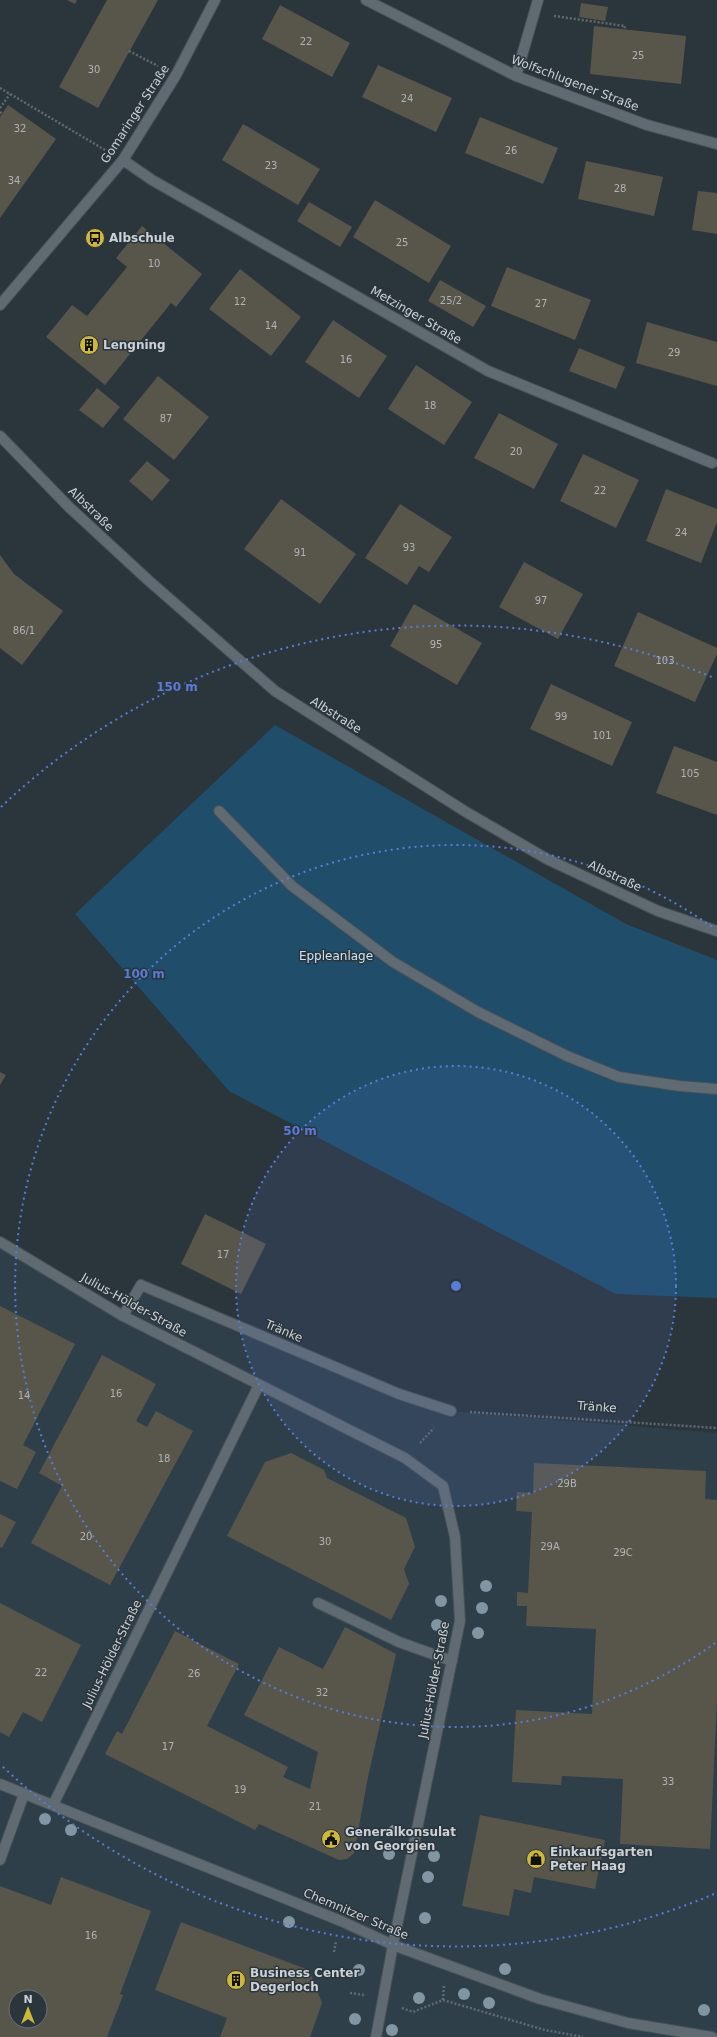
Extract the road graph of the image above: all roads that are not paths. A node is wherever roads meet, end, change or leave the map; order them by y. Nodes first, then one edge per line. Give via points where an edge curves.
1 (215, 0) edge
2 (366, 0) edge
3 (538, 0) edge
4 (516, 76) junction
5 (717, 144) edge
6 (123, 160) junction
7 (0, 305) edge
8 (0, 436) edge
9 (712, 463) dead end
10 (219, 811) dead end
11 (717, 931) edge
12 (717, 1089) edge
13 (0, 1242) edge
14 (124, 1316) junction
15 (259, 1385) junction
16 (450, 1411) road end
17 (318, 1603) dead end
18 (452, 1661) junction
19 (0, 1784) edge
20 (24, 1794) junction
21 (53, 1805) junction
22 (0, 1860) edge
23 (392, 1945) junction
24 (376, 2037) edge
25 (712, 2037) edge

1 - 6 street, Gomaringer Straße via 176,75
2 - 4 street, Wolfschlugener Straße
3 - 4 street
4 - 5 street, Wolfschlugener Straße via 647,125
6 - 7 street, Gomaringer Straße
6 - 9 street, Metzinger Straße via 152,180 488,371
8 - 11 street, Albstraße via 68,506 275,691 466,812 547,858 658,912
10 - 12 street via 292,886 392,962 478,1012 567,1056 619,1077
13 - 14 street, Julius-Hölder-Straße
14 - 15 street, Julius-Hölder-Straße
14 - 16 street, Tränke via 141,1285 399,1394
15 - 18 street, Julius-Hölder-Straße via 406,1458 443,1486 453,1530 460,1621
15 - 21 street, Julius-Hölder-Straße
17 - 18 street via 399,1642
18 - 23 street, Julius-Hölder-Straße
19 - 20 street, Chemnitzer Straße
20 - 21 street, Chemnitzer Straße
20 - 22 street
21 - 23 street, Chemnitzer Straße via 341,1921
23 - 24 street, Julius-Hölder-Straße
23 - 25 street, Chemnitzer Straße via 540,2000 628,2024

